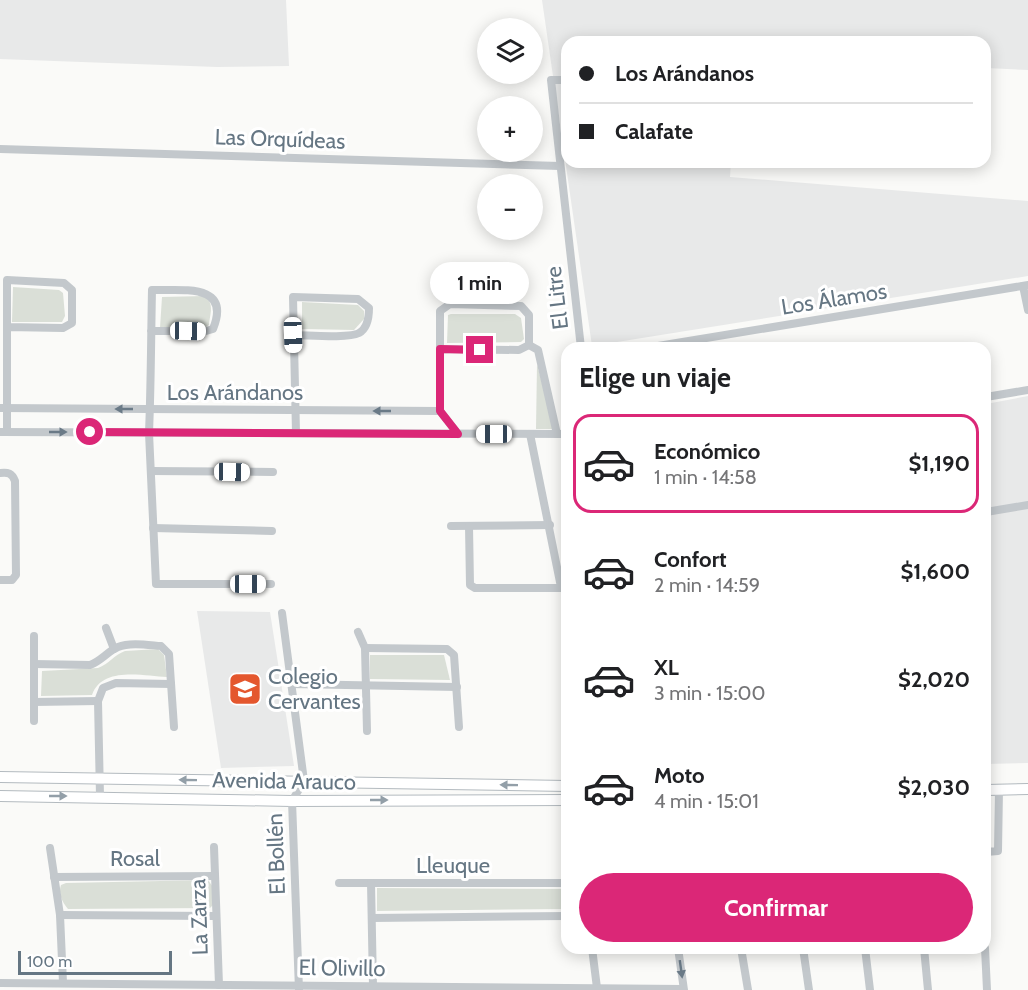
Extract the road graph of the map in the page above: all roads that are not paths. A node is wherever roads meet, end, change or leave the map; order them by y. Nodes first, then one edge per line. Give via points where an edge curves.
1 (561, 80) edge
2 (0, 149) edge
3 (560, 166) junction
4 (1025, 285) edge
5 (1028, 310) edge
6 (7, 327) junction
7 (151, 331) junction
8 (293, 335) junction
9 (580, 342) edge
10 (682, 342) edge
11 (529, 345) junction
12 (440, 349) junction
13 (1028, 390) edge
14 (991, 396) edge
15 (3, 408) edge
16 (150, 409) junction
17 (296, 410) junction
18 (440, 411) junction
19 (4, 432) edge
20 (149, 433) junction
21 (296, 433) junction
22 (458, 434) junction
23 (530, 434) junction
24 (557, 434) junction
25 (561, 434) edge
26 (151, 471) junction
27 (0, 472) edge
28 (273, 472) dead end
29 (1028, 505) edge
30 (991, 511) edge
31 (550, 525) junction
32 (451, 526) dead end
33 (469, 526) junction
34 (153, 528) junction
35 (272, 531) dead end
36 (561, 574) edge
37 (0, 580) edge
38 (271, 584) dead end
39 (561, 587) edge
40 (282, 613) dead end
41 (106, 628) dead end
42 (358, 632) dead end
43 (34, 636) dead end
44 (365, 648) junction
45 (114, 649) junction
46 (34, 664) junction
47 (171, 684) junction
48 (291, 684) junction
49 (365, 686) junction
50 (457, 687) junction
51 (98, 701) junction
52 (34, 702) junction
53 (34, 721) dead end
54 (459, 727) dead end
55 (174, 728) dead end
56 (367, 731) dead end
57 (0, 777) edge
58 (100, 778) junction
59 (304, 781) junction
60 (561, 786) edge
61 (1028, 789) edge
62 (991, 790) edge
63 (999, 790) junction
64 (0, 796) edge
65 (100, 796) junction
66 (561, 800) edge
67 (292, 801) junction
68 (214, 847) dead end
69 (50, 848) dead end
70 (991, 852) edge
71 (215, 876) junction
72 (54, 877) junction
73 (339, 883) dead end
74 (371, 883) junction
75 (561, 883) edge
76 (60, 915) junction
77 (216, 916) junction
78 (561, 916) edge
79 (372, 918) junction
80 (593, 954) edge
81 (679, 954) edge
82 (742, 954) edge
83 (803, 954) edge
84 (866, 954) edge
85 (925, 954) edge
86 (985, 954) edge
87 (0, 983) edge
88 (63, 983) junction
89 (219, 985) junction
90 (373, 986) junction
91 (299, 988) edge
92 (597, 988) junction
93 (683, 989) edge
94 (748, 990) edge
95 (809, 990) edge
96 (870, 990) edge
97 (928, 990) edge
98 (987, 990) edge

1 - 3 street, El Litre via 551,80
2 - 3 street, Las Orquídeas
3 - 9 street, El Litre
4 - 5 street
4 - 10 street, Los Álamos
6 - 6 street via 7,280 64,283 72,290 72,323 63,328
6 - 15 street
7 - 7 street via 152,290 205,292 217,303 213,329 206,332
7 - 16 street
8 - 8 street via 293,297 358,299 369,308 369,320 361,332
8 - 17 street
11 - 12 street via 519,350
11 - 12 street via 529,315 521,306 450,304 440,310
11 - 24 street via 538,350
12 - 18 street
13 - 14 street
16 -> 15 street, Los Arándanos
15 - 19 street
16 - 17 street, Los Arándanos
16 - 20 street
18 -> 17 street, Los Arándanos
17 - 21 street
18 - 22 street
19 -> 20 street, Los Arándanos
20 - 21 street, Los Arándanos
20 - 26 street
21 - 22 street, Los Arándanos
22 - 23 street, Los Arándanos
23 - 24 street, Los Arándanos
23 - 31 street
24 - 25 street, Los Arándanos
26 - 28 street
26 - 34 street
27 - 37 street via 8,472 15,481 16,575 12,580
29 - 30 street
31 - 33 street
31 - 36 street
32 - 33 street
33 - 39 street via 470,585
34 - 35 street
34 - 38 street via 156,584
40 - 48 street
41 - 45 street
42 - 44 street
43 - 46 street
44 - 49 street
44 - 50 street via 447,649 454,655
45 - 46 street via 90,665
45 - 47 street via 161,645 169,654
46 - 52 street
47 - 51 street via 116,683 102,688
47 - 55 street
48 - 49 street
48 - 59 street
49 - 50 street
49 - 56 street
50 - 54 street
51 - 52 street
51 - 58 street
52 - 53 street
57 - 58 street, Avenida Arauco
59 -> 58 street, Avenida Arauco
58 - 65 street
60 -> 59 street, Avenida Arauco
59 - 67 street, El Bollén
61 - 63 street
62 - 63 street
63 - 70 street via 998,851
64 -> 65 street, Avenida Arauco
65 - 67 street, Avenida Arauco
67 -> 66 street, Avenida Arauco
67 - 91 street, El Bollén
68 - 71 street, La Zarza
69 - 72 street
71 - 72 street, Rosal
71 - 77 street, La Zarza
72 - 76 street
73 - 74 street, Lleuque
74 - 75 street, Lleuque
74 - 79 street
76 - 77 street
76 - 88 street
77 - 89 street, La Zarza
78 - 79 street
79 - 90 street
80 - 92 street
81 -> 93 street
82 - 94 street
83 - 95 street
84 - 96 street
85 - 97 street
86 - 98 street
87 - 88 street, El Olivillo
88 - 89 street, El Olivillo
89 - 91 street, El Olivillo
90 - 91 street, El Olivillo
90 - 92 street, El Olivillo
92 - 93 street, El Olivillo

